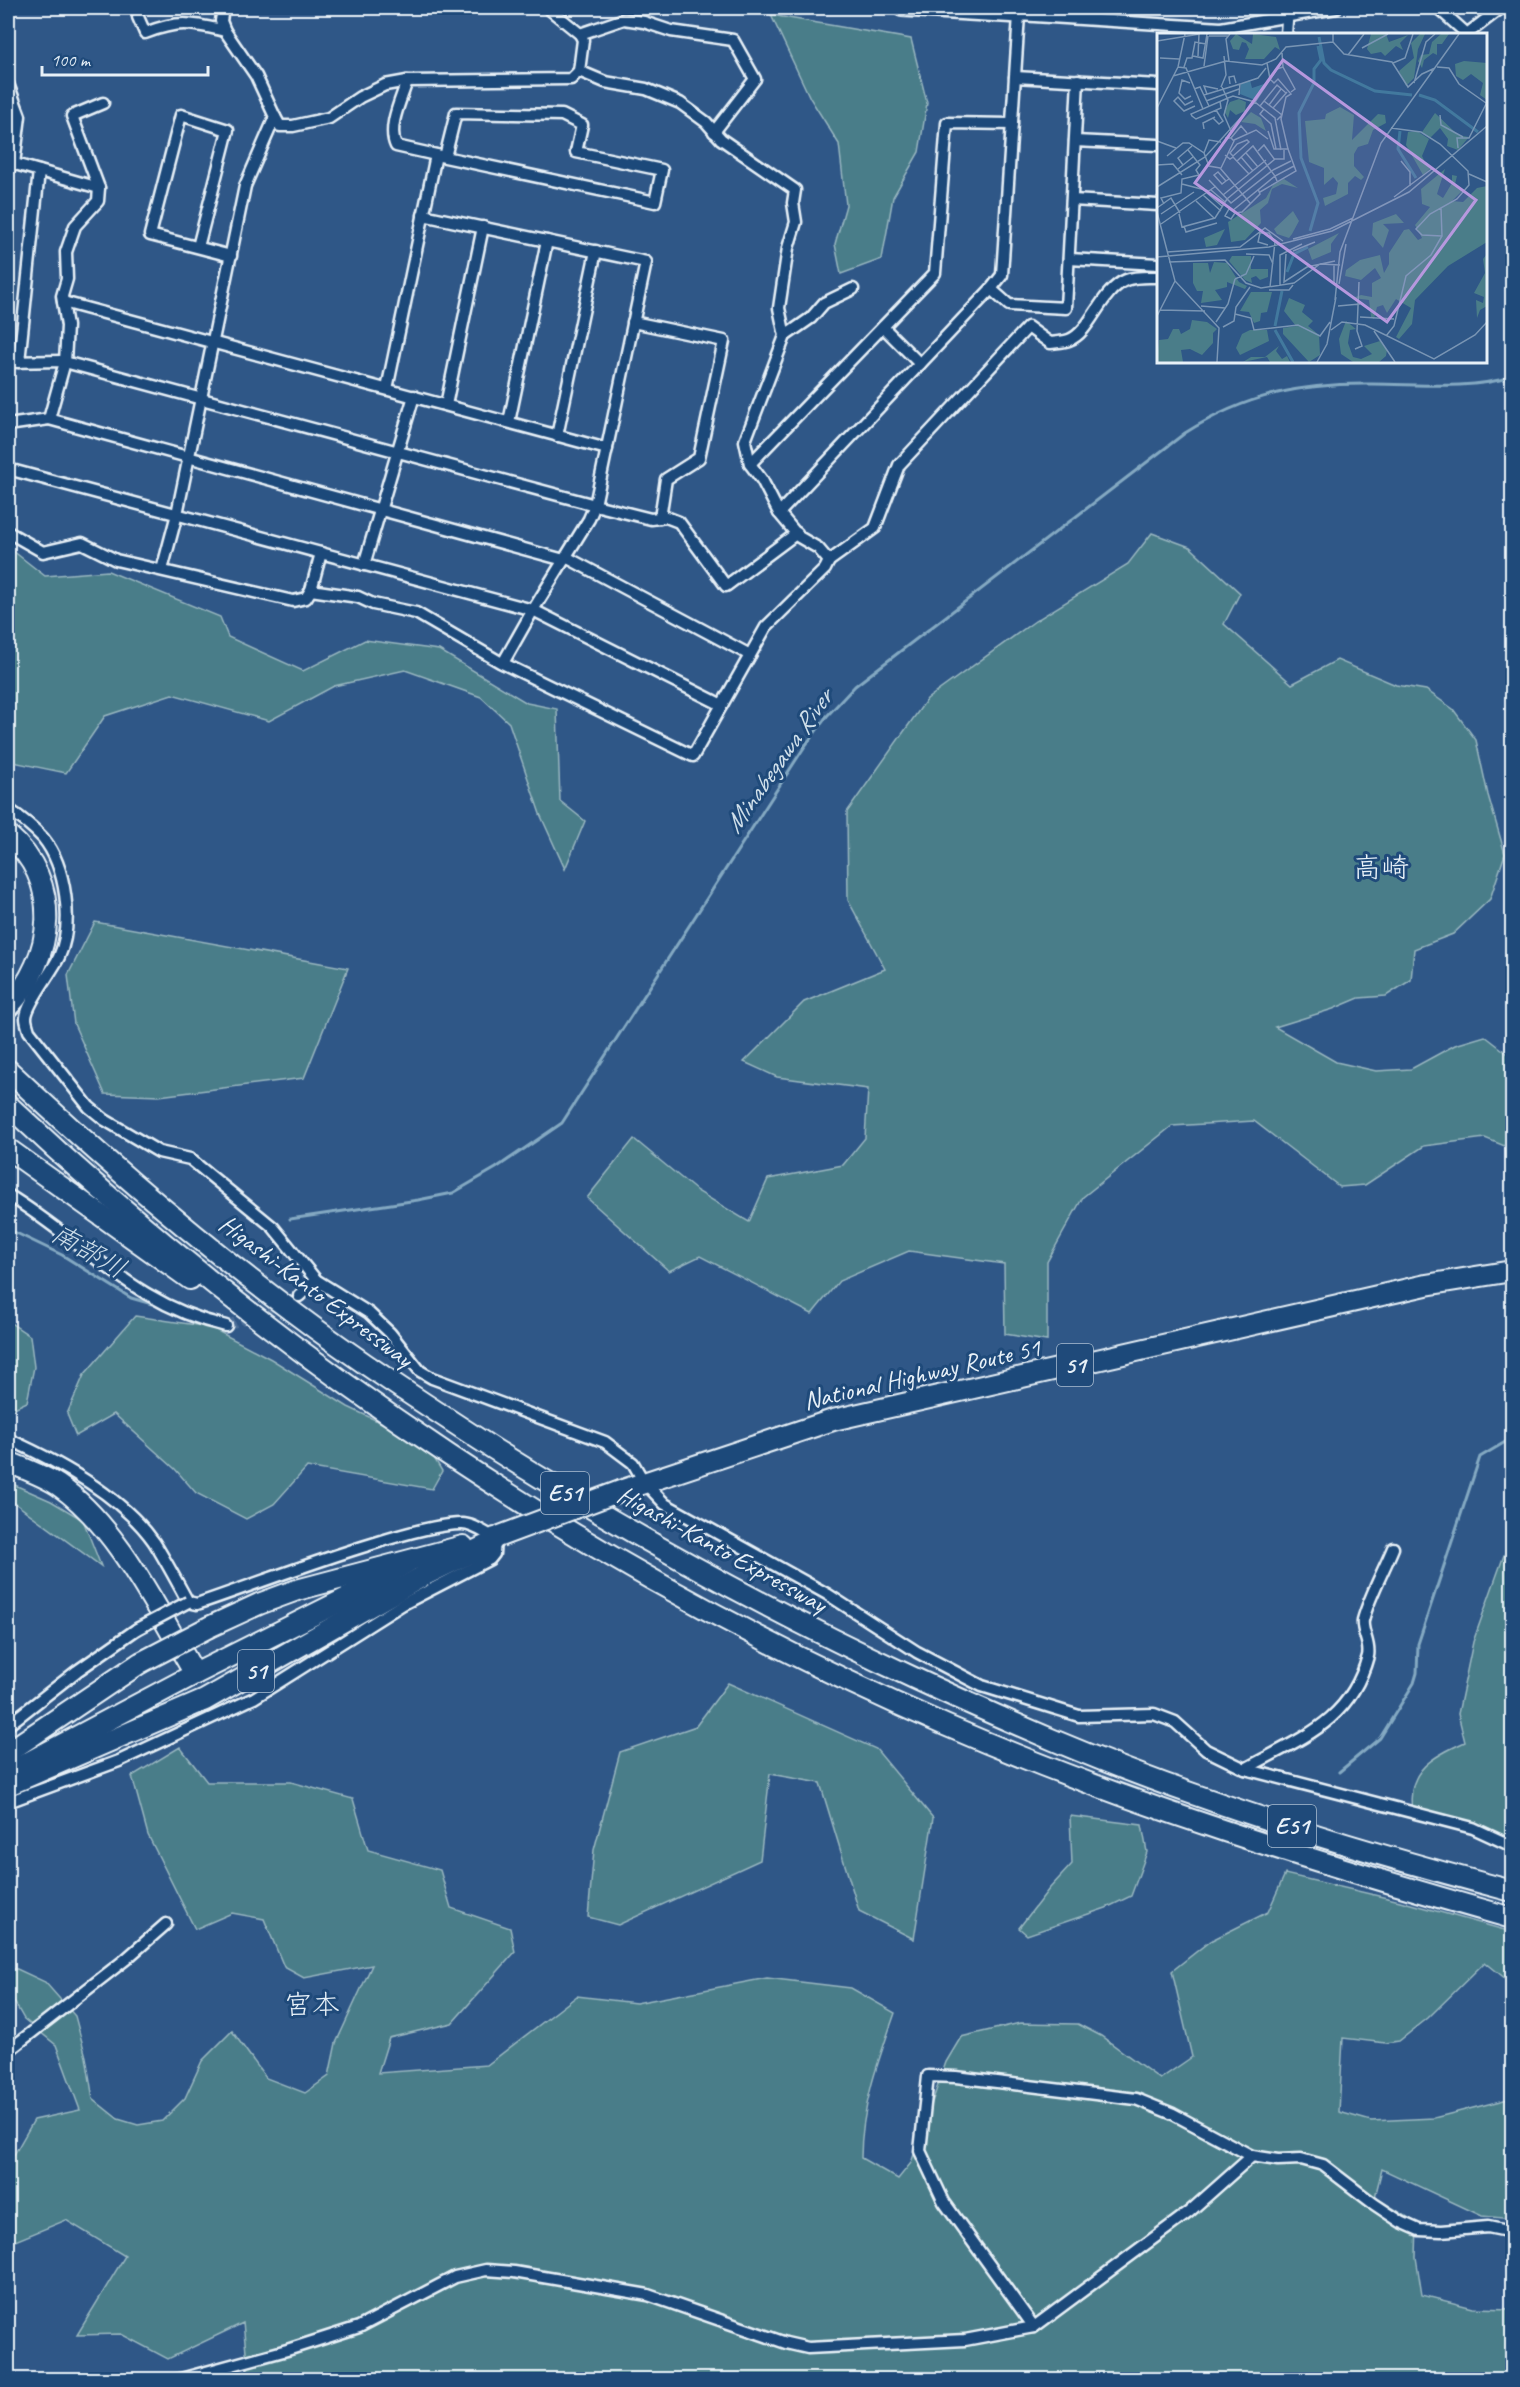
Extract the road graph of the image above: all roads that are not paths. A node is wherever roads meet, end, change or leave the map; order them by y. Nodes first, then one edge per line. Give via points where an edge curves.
1 (224, 8) edge
2 (548, 8) edge
3 (902, 8) edge
4 (1336, 8) edge
5 (1438, 8) edge
6 (1501, 8) edge
7 (1019, 11) edge
8 (1287, 12) edge
9 (138, 17) dead end
10 (225, 31) junction
11 (1286, 33) edge
12 (1466, 33) edge
13 (1468, 33) edge
14 (580, 34) junction
15 (579, 71) junction
16 (1015, 77) junction
17 (407, 81) junction
18 (1078, 81) junction
19 (8, 84) edge
20 (1157, 85) edge
21 (103, 103) dead end
22 (275, 117) junction
23 (1012, 124) junction
24 (714, 132) junction
25 (1075, 141) junction
26 (1157, 145) edge
27 (440, 156) junction
28 (11, 163) edge
29 (39, 171) junction
30 (99, 189) junction
31 (1072, 200) junction
32 (1157, 205) edge
33 (423, 214) junction
34 (483, 227) junction
35 (547, 241) junction
36 (198, 247) junction
37 (596, 251) junction
38 (231, 255) junction
39 (1069, 259) junction
40 (1157, 264) edge
41 (1157, 277) edge
42 (854, 289) dead end
43 (991, 289) junction
44 (63, 302) junction
45 (633, 322) junction
46 (883, 327) junction
47 (786, 336) junction
48 (213, 342) junction
49 (13, 362) edge
50 (65, 362) junction
51 (920, 364) junction
52 (387, 389) junction
53 (414, 396) junction
54 (201, 399) junction
55 (446, 405) junction
56 (49, 419) junction
57 (509, 422) junction
58 (8, 425) edge
59 (557, 436) junction
60 (607, 449) junction
61 (398, 452) junction
62 (189, 457) junction
63 (750, 464) junction
64 (8, 469) edge
65 (595, 505) junction
66 (380, 510) junction
67 (779, 513) junction
68 (177, 514) junction
69 (660, 518) junction
70 (8, 532) edge
71 (797, 533) junction
72 (321, 553) junction
73 (565, 559) junction
74 (829, 561) junction
75 (364, 565) junction
76 (162, 570) junction
77 (310, 590) junction
78 (533, 610) junction
79 (750, 655) junction
80 (503, 663) junction
81 (722, 705) junction
82 (8, 809) edge
83 (8, 834) edge
84 (8, 850) edge
85 (8, 990) edge
86 (8, 1007) edge
87 (8, 1067) edge
88 (8, 1105) edge
89 (8, 1149) edge
90 (8, 1195) edge
91 (1512, 1271) edge
92 (316, 1280) junction
93 (299, 1296) tunnel mouth
94 (226, 1326) tunnel mouth
95 (281, 1335) junction
96 (8, 1439) edge
97 (8, 1462) edge
98 (644, 1482) junction
99 (497, 1537) junction
100 (1393, 1548) dead end
101 (458, 1559) junction
102 (408, 1562) junction
103 (353, 1595) junction
104 (188, 1602) junction
105 (195, 1674) junction
106 (8, 1725) edge
107 (8, 1752) edge
108 (38, 1755) junction
109 (8, 1767) edge
110 (1245, 1769) junction
111 (8, 1773) edge
112 (8, 1785) edge
113 (8, 1802) edge
114 (1512, 1846) edge
115 (1512, 1891) edge
116 (1512, 1918) edge
117 (166, 1924) dead end
118 (8, 2051) edge
119 (1252, 2156) junction
120 (1512, 2232) edge
121 (1034, 2327) junction
122 (8, 2373) edge
123 (11, 2379) edge
124 (177, 2379) edge

1 - 10 street via 221,21
2 - 14 street
3 - 7 street
4 - 8 street
5 - 12 street
6 - 13 street
7 - 8 street via 1221,28
7 - 16 street
8 - 11 street
9 - 10 street via 145,33 187,23
10 - 22 street via 256,76
14 - 15 street via 583,40
14 - 24 street via 624,19 734,40 755,79
15 - 17 street via 571,79
15 - 24 street via 605,82 646,89 680,103
16 - 18 street
16 - 23 street
17 - 22 street via 385,85 329,117 293,126 280,126
17 - 27 street via 392,138 396,146
18 - 20 street
18 - 25 street
19 - 28 street via 20,116
21 - 30 street via 72,116
22 - 38 street via 245,186
23 - 43 street via 1002,275
23 - 46 street via 947,123 935,273
24 - 47 street via 795,190 796,222 779,308
25 - 26 street
25 - 31 street
27 - 27 street via 655,202 662,170 576,152 582,125 562,115 456,113
27 - 33 street
28 - 29 street
29 - 30 street
29 - 49 street
30 - 44 street via 98,201 71,234
31 - 32 street
31 - 39 street
33 - 34 street
33 - 52 street
34 - 35 street
34 - 55 street
35 - 37 street
35 - 57 street
36 - 36 street via 150,235 181,115 228,130
36 - 38 street
37 - 45 street via 646,262
37 - 59 street
38 - 48 street
39 - 40 street
39 - 43 street via 1066,308 1009,305
41 - 74 street via 1129,278 1117,284 1070,340 1050,343 1028,327 899,465 875,528
42 - 47 street via 824,303
43 - 51 street
44 - 48 street
44 - 50 street via 67,326
45 - 60 street
45 - 69 street via 724,341 699,458 666,479
46 - 51 street
46 - 63 street
47 - 63 street via 745,441
48 - 52 street
48 - 54 street
49 - 50 street
50 - 54 street
50 - 56 street
51 - 67 street
52 - 53 street
53 - 55 street
53 - 61 street
54 - 61 street
54 - 62 street
55 - 57 street
56 - 58 street
56 - 62 street
57 - 59 street
59 - 60 street
60 - 65 street
61 - 65 street
61 - 66 street
62 - 66 street
62 - 68 street
63 - 67 street
64 - 68 street
65 - 69 street
65 - 73 street
66 - 73 street
66 - 75 street
67 - 71 street
68 - 72 street
68 - 76 street
69 - 71 street via 679,522 726,586
70 - 76 street via 43,552 82,543 116,560
71 - 74 street
72 - 75 street
72 - 77 street
73 - 78 street
73 - 79 street
74 - 79 street via 766,627
75 - 78 street
76 - 77 street via 293,601 306,598
77 - 80 street via 358,597 416,613
78 - 80 street
78 - 81 street
79 - 81 street
80 - 81 street via 693,756
82 - 92 street via 43,839 55,859 67,909 60,955 26,1016 29,1031 89,1107 159,1152 190,1159 273,1227
83 - 86 highway via 40,878 46,910 46,929 36,966
84 - 85 highway via 28,880 35,917 29,954
87 - 115 highway, Higashi-Kanto Expressway / E51 via 105,1160 293,1312 416,1399 662,1550 805,1627 1048,1738 1196,1796
88 - 95 highway, Higashi-Kanto Expressway / E51 via 168,1246
89 - 95 highway via 222,1303
90 - 94 street via 138,1290 204,1321
91 - 98 highway, National Highway Route 51 / 51 via 1426,1285 832,1420
92 - 93 street
92 - 98 street via 369,1313 426,1375 605,1442 633,1462
95 - 116 highway, Higashi-Kanto Expressway / E51 via 482,1476 657,1582 891,1701 993,1746 1186,1819
96 - 104 street via 74,1474 134,1518 153,1541
97 - 105 highway via 57,1484 95,1516 125,1557
98 - 99 highway, National Highway Route 51 / 51, bridge
98 - 110 street via 665,1504 982,1686 1078,1716 1154,1714 1175,1722 1206,1750
99 - 101 highway, National Highway Route 51 / 51
99 - 102 highway, National Highway Route 51 / 51
99 - 104 street via 462,1524 400,1535 302,1565 197,1604
99 - 113 street via 490,1559 403,1604 254,1698 119,1761
100 - 110 street via 1363,1622 1369,1652 1358,1687 1325,1724
101 - 103 highway
101 - 112 highway, National Highway Route 51 / 51 via 205,1700
102 - 103 highway
102 - 107 highway, National Highway Route 51 / 51, bridge via 297,1590 209,1627 140,1663
103 - 105 highway
104 - 106 street, bridge via 137,1629
105 - 108 highway
108 - 109 highway
108 - 111 highway
110 - 114 street via 1473,1828
117 - 118 street
119 - 120 street via 1323,2164 1374,2204 1419,2230 1488,2227
119 - 121 street via 1189,2212
119 - 121 street via 1136,2099 928,2076 920,2151 944,2202
121 - 124 street via 965,2340 808,2348 648,2295 486,2270 455,2277 359,2327
122 - 123 street

